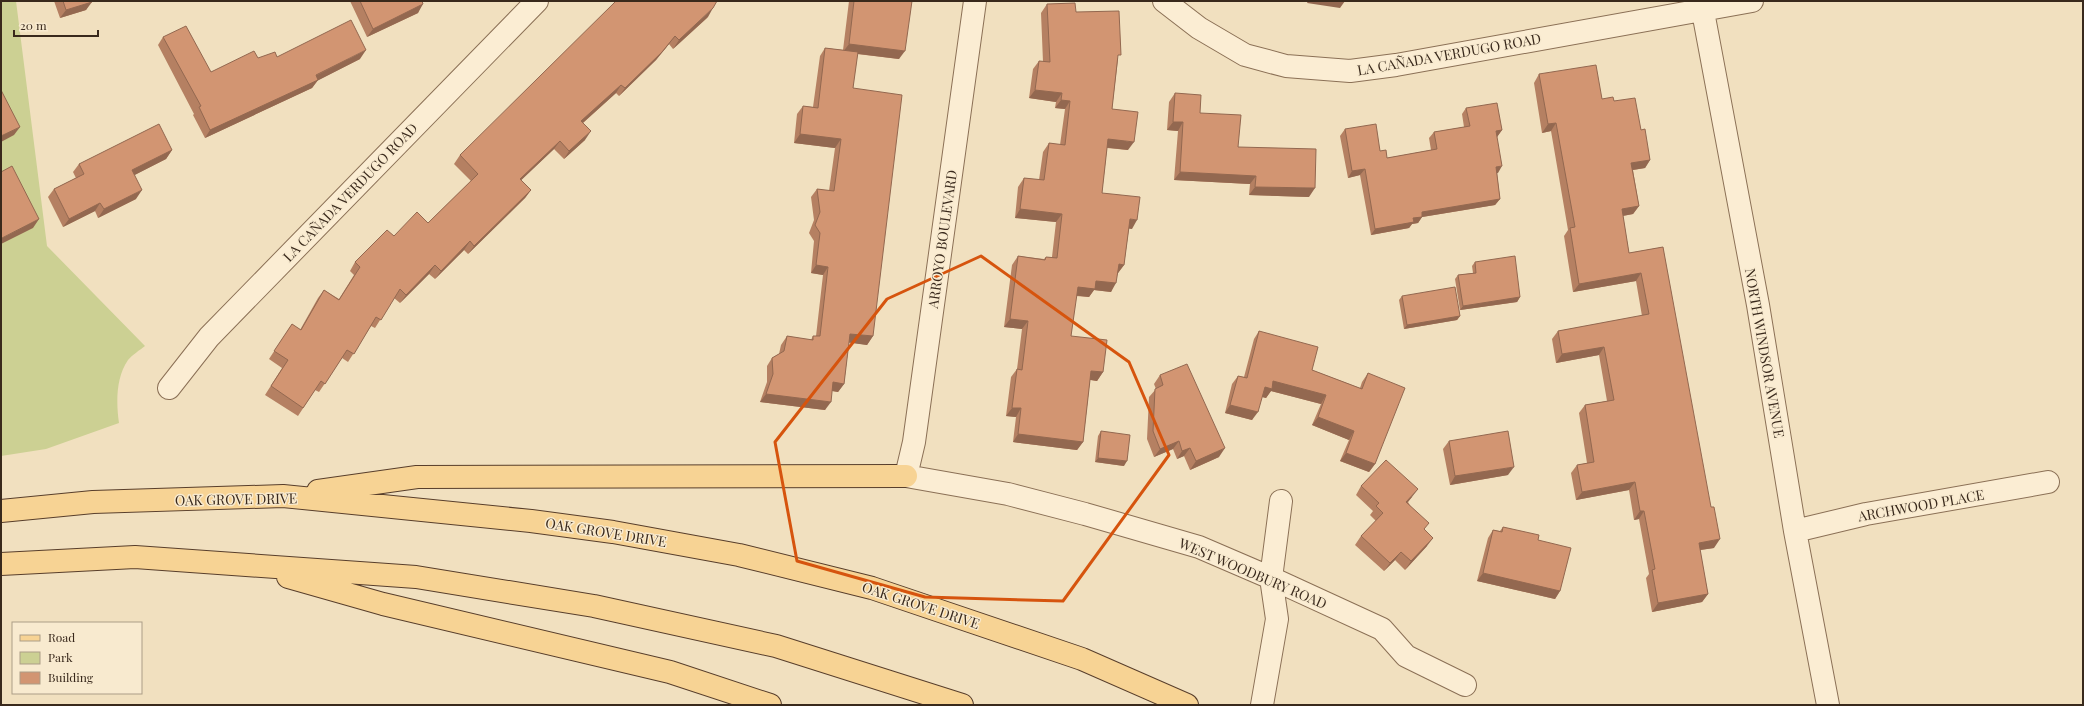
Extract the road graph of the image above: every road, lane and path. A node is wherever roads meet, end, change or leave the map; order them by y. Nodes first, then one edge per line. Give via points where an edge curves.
1 (975, 1) edge
2 (1164, 1) edge
3 (1752, 1) edge
4 (531, 3) edge
5 (1701, 5) edge
6 (169, 388) dead end
7 (906, 476) junction
8 (2048, 482) dead end
9 (283, 496) junction
10 (1281, 501) dead end
11 (1, 511) edge
12 (1795, 530) junction
13 (1, 564) edge
14 (244, 565) junction
15 (1271, 578) junction
16 (1464, 685) dead end
17 (1263, 702) edge
18 (770, 705) edge
19 (962, 705) edge
20 (1187, 705) edge
21 (1828, 705) edge

1 - 7 street, ARROYO BOULEVARD via 914,442
2 - 5 street, LA CAÑADA VERDUGO ROAD via 1199,28 1245,55 1286,66 1350,71 1412,62
3 - 5 street, LA CAÑADA VERDUGO ROAD
4 - 6 street, LA CAÑADA VERDUGO ROAD via 208,337
5 - 12 street, NORTH WINDSOR AVENUE via 1758,305
7 - 9 main road via 418,477
7 - 15 street, WEST WOODBURY ROAD via 1008,494 1085,514 1199,547
8 - 12 street, ARCHWOOD PLACE via 1866,514
9 - 11 main road, OAK GROVE DRIVE via 93,502
9 - 20 main road, OAK GROVE DRIVE via 531,521 613,532 739,555 879,590 1082,659
10 - 15 street
12 - 21 street, NORTH WINDSOR AVENUE
13 - 14 main road via 135,557
14 - 18 main road via 382,604 670,672
14 - 19 main road via 416,577 594,606 776,646
15 - 16 street, WEST WOODBURY ROAD via 1382,629 1406,656
15 - 17 street via 1277,619

